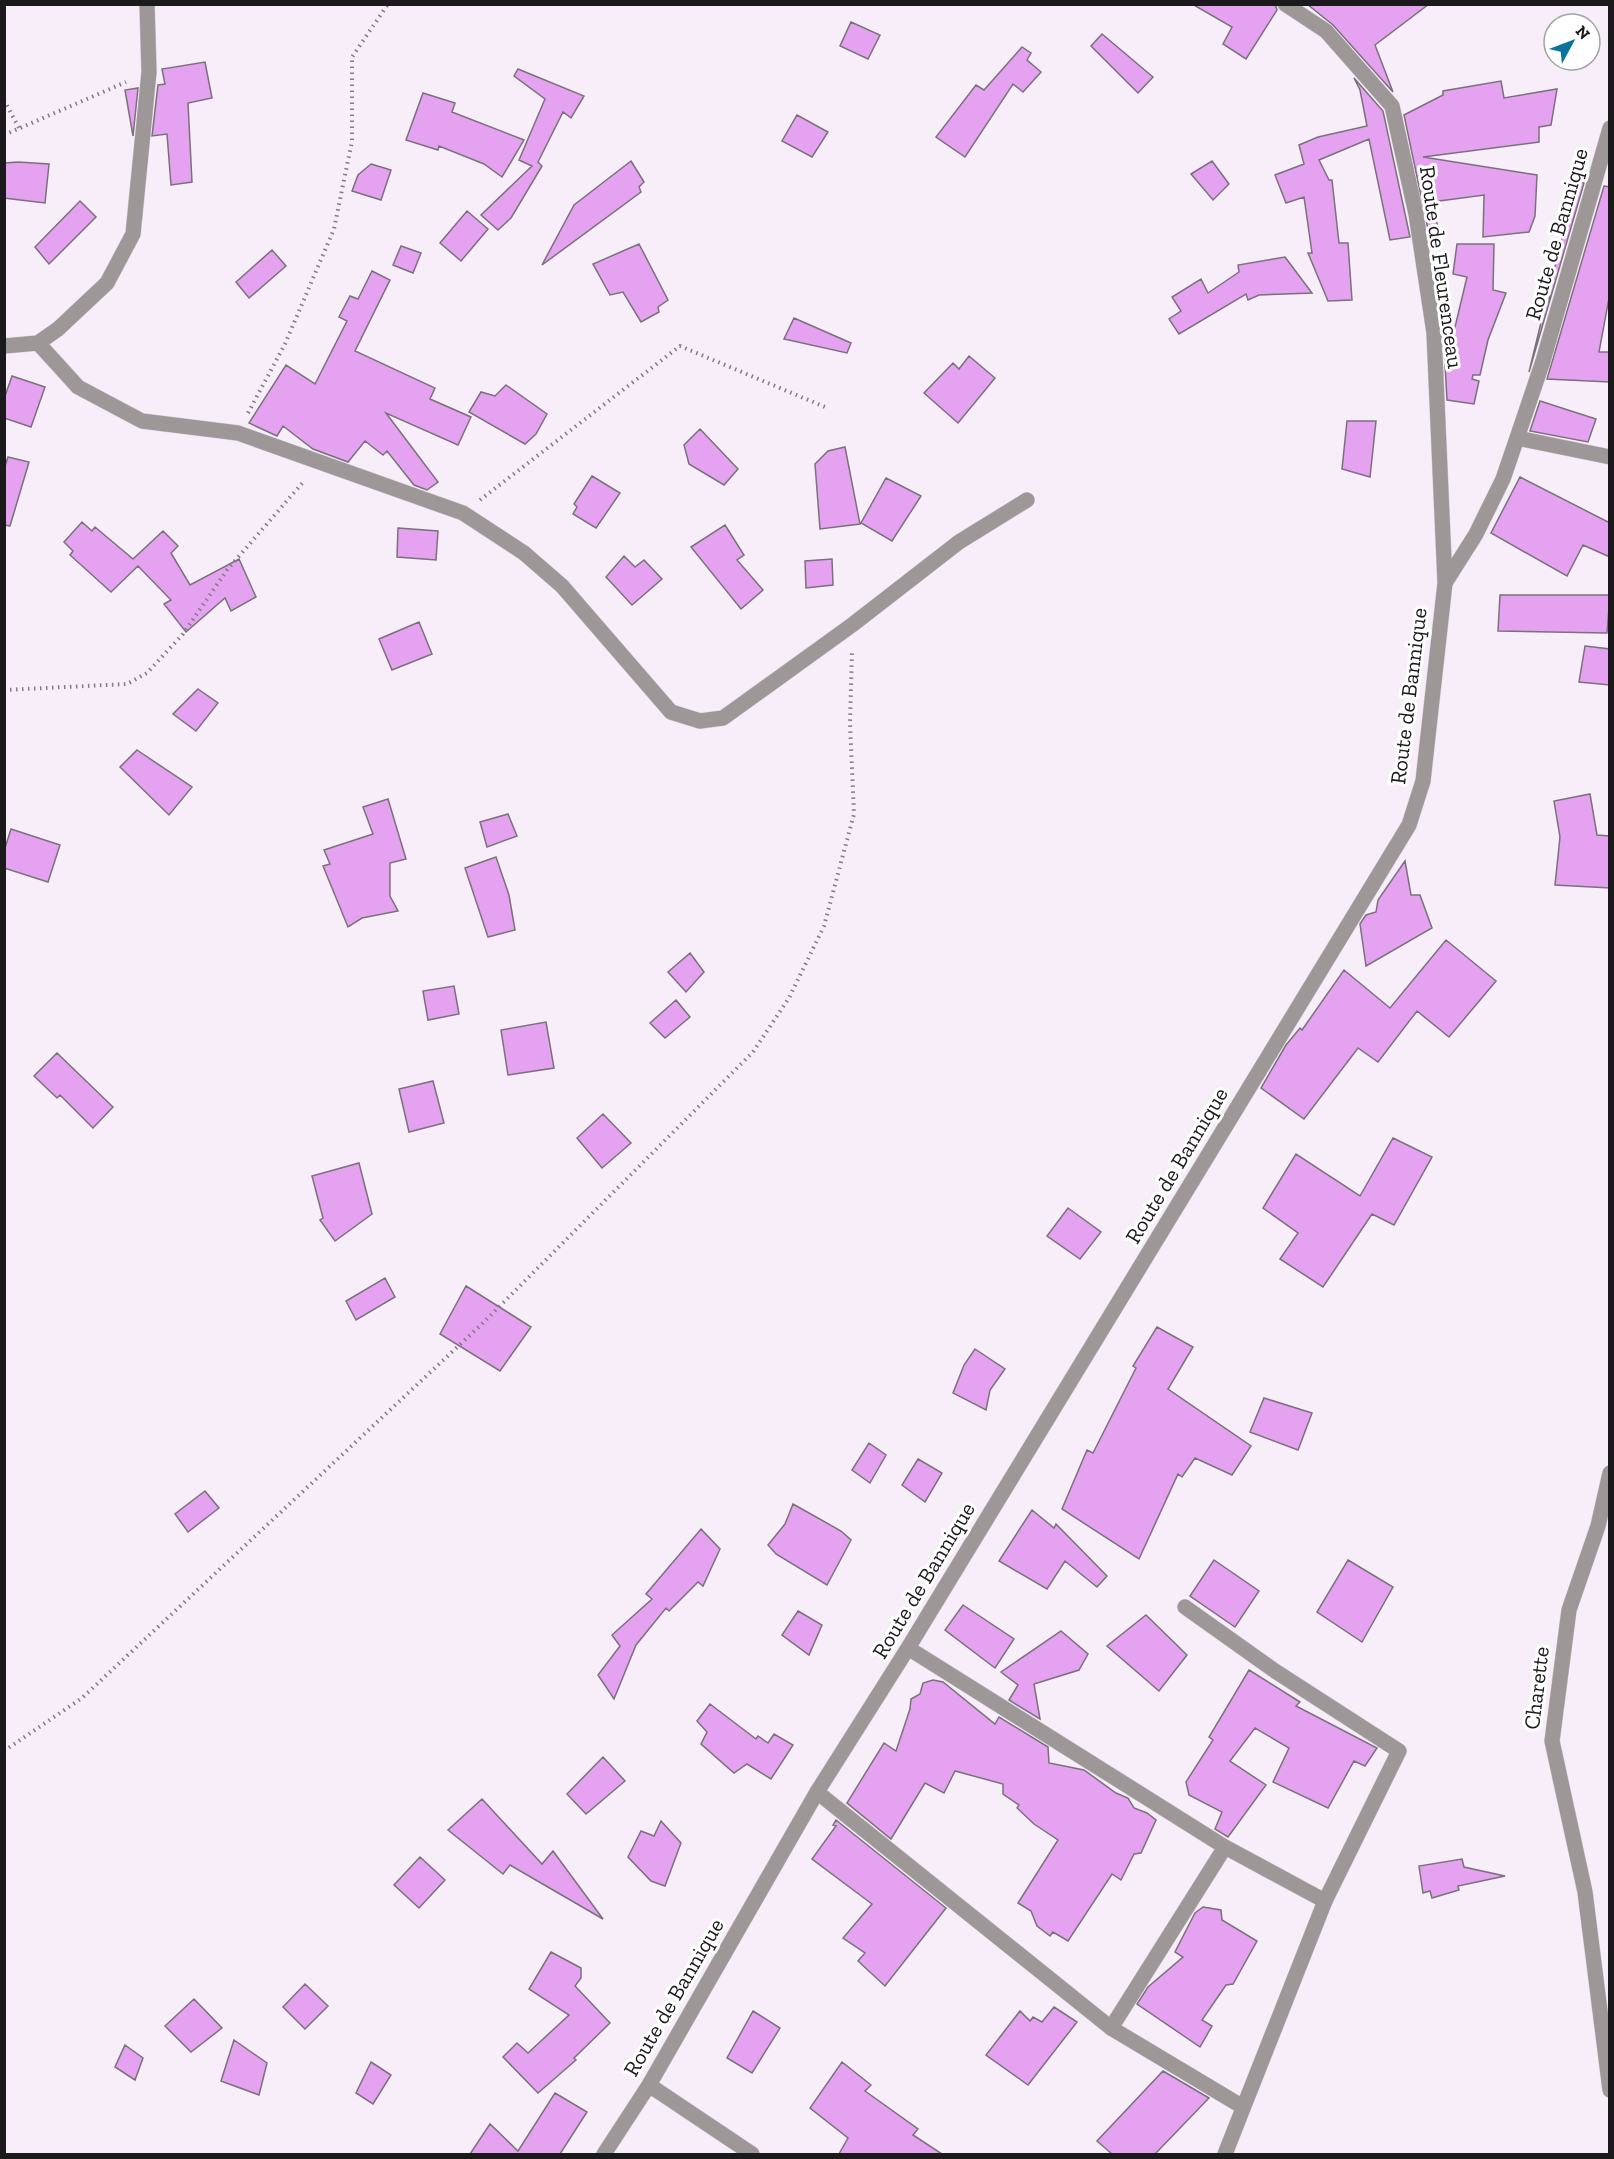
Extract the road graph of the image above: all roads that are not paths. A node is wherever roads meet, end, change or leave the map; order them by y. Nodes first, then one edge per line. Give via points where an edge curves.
1 (147, 4) edge
2 (1285, 4) edge
3 (1610, 128) edge
4 (38, 343) junction
5 (4, 346) edge
6 (1517, 438) junction
7 (1610, 457) edge
8 (1027, 500) dead end
9 (1445, 583) junction
10 (1610, 1473) edge
11 (1185, 1607) dead end
12 (908, 1648) junction
13 (817, 1792) junction
14 (1225, 1847) junction
15 (1325, 1901) junction
16 (1111, 2028) junction
17 (649, 2085) junction
18 (1610, 2090) edge
19 (1243, 2107) junction
20 (604, 2154) edge
21 (752, 2154) edge
22 (1225, 2154) edge

1 - 4 street via 149,72 133,234 107,283
2 - 9 street, Route de Fleurenceau via 1326,31 1392,106 1416,214 1434,333
3 - 6 street, Route de Bannique
4 - 5 street
4 - 8 street via 78,387 142,421 238,433 463,513 524,553 562,586 672,712 700,722 723,718 959,542
6 - 7 street
6 - 9 street, Route de Bannique via 1503,479 1476,534
9 - 12 street, Route de Bannique via 1423,781 1409,825
10 - 18 street, Charette via 1598,1526 1569,1610 1552,1741 1584,1892
11 - 15 street via 1399,1751
12 - 13 street, Route de Bannique
12 - 14 street
13 - 16 street
13 - 17 street, Route de Bannique
14 - 15 street
14 - 16 street
15 - 19 street
16 - 19 street
17 - 20 street, Route de Bannique
17 - 21 street
19 - 22 street

